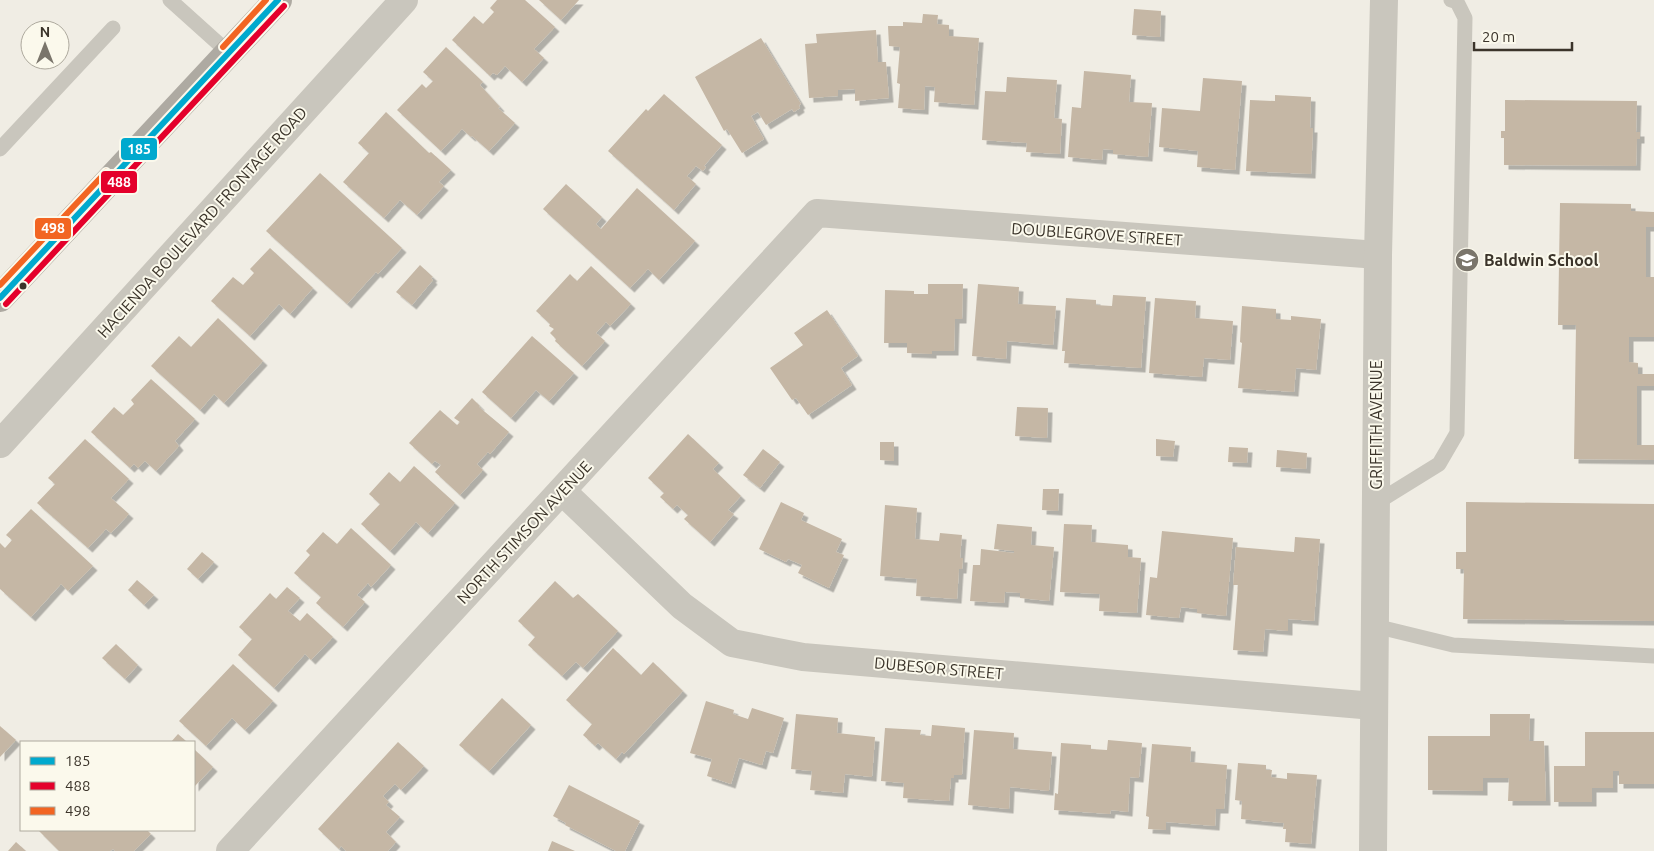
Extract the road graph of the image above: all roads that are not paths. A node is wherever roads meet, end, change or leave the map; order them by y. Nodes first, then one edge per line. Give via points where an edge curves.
1 (170, 0) edge
2 (278, 0) edge
3 (404, 0) edge
4 (1384, 0) edge
5 (1451, 0) edge
6 (113, 28) dead end
7 (229, 53) junction
8 (0, 149) edge
9 (817, 213) joint
10 (1378, 254) junction
11 (0, 298) edge
12 (0, 444) edge
13 (562, 491) junction
14 (1376, 503) junction
15 (1375, 626) junction
16 (1654, 656) edge
17 (1374, 706) junction
18 (237, 849) edge
19 (1373, 851) edge

1 - 7 lane
2 - 7 main road
3 - 12 street, HACIENDA BOULEVARD FRONTAGE ROAD
4 - 10 street, GRIFFITH AVENUE
5 - 14 lane via 1456,2 1465,18 1457,433 1439,464
6 - 8 lane
7 - 11 main road
9 - 10 street, DOUBLEGROVE STREET
9 - 13 street, NORTH STIMSON AVENUE
10 - 14 street, GRIFFITH AVENUE
13 - 17 street, DUBESOR STREET via 682,606 732,642 803,656
13 - 18 street, NORTH STIMSON AVENUE
14 - 15 street, GRIFFITH AVENUE
15 - 16 lane via 1453,645
15 - 17 street, GRIFFITH AVENUE
17 - 19 street, GRIFFITH AVENUE

